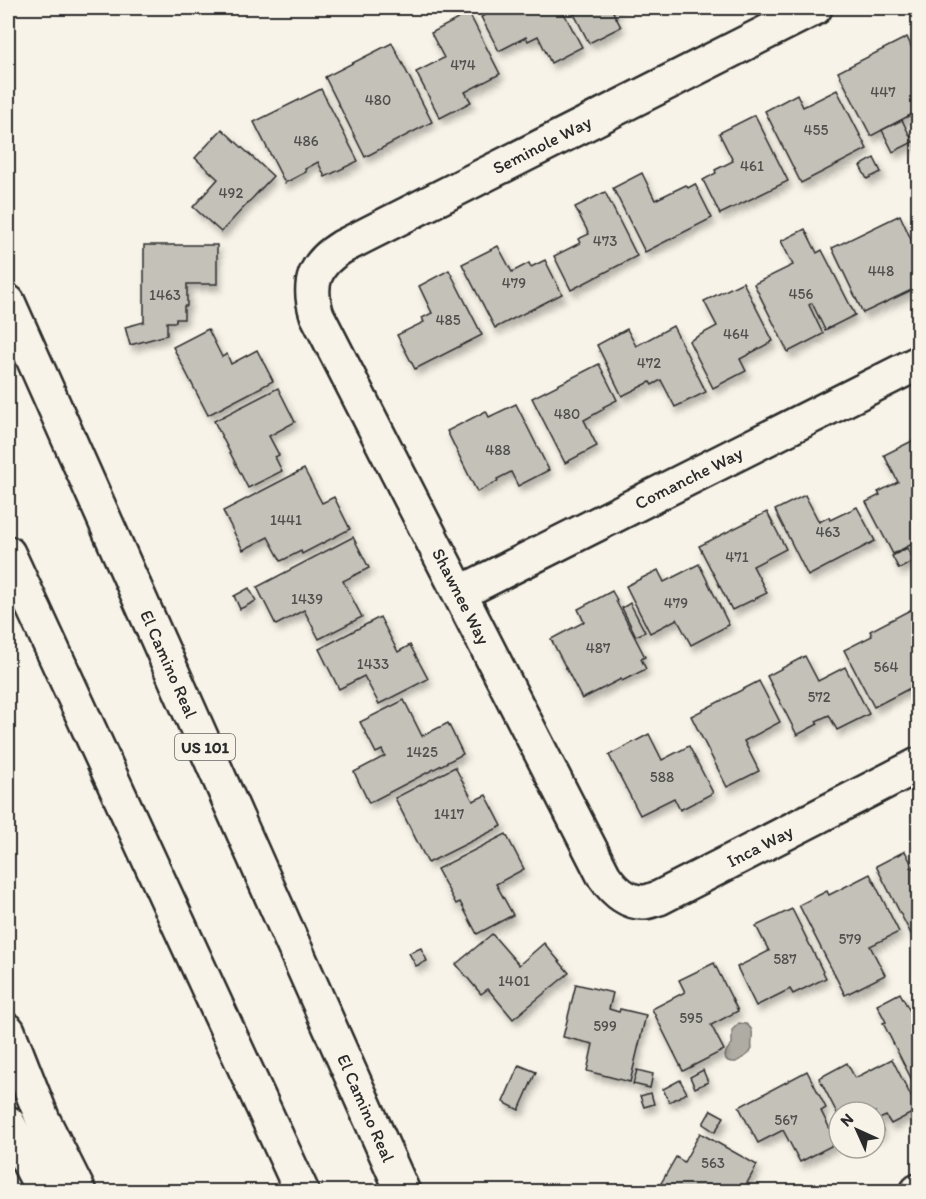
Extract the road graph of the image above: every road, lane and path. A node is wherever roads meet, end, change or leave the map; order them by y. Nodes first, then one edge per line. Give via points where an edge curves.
1 (814, 8) edge
2 (8, 302) edge
3 (317, 315) joint
4 (918, 363) edge
5 (8, 553) edge
6 (460, 593) junction
7 (918, 765) edge
8 (604, 876) joint
9 (8, 1031) edge
10 (8, 1123) edge
11 (48, 1191) edge
12 (79, 1191) edge
13 (302, 1191) edge
14 (403, 1191) edge

1 - 3 main road, Seminole Way via 330,254 313,282
2 - 14 main road, El Camino Real / US 101
3 - 6 main road, Shawnee Way
4 - 6 main road, Comanche Way
5 - 13 main road
6 - 8 main road, Shawnee Way
7 - 8 main road, Inca Way via 659,898 643,902 629,899 618,894
9 - 12 main road via 43,1120
10 - 11 main road via 36,1177

